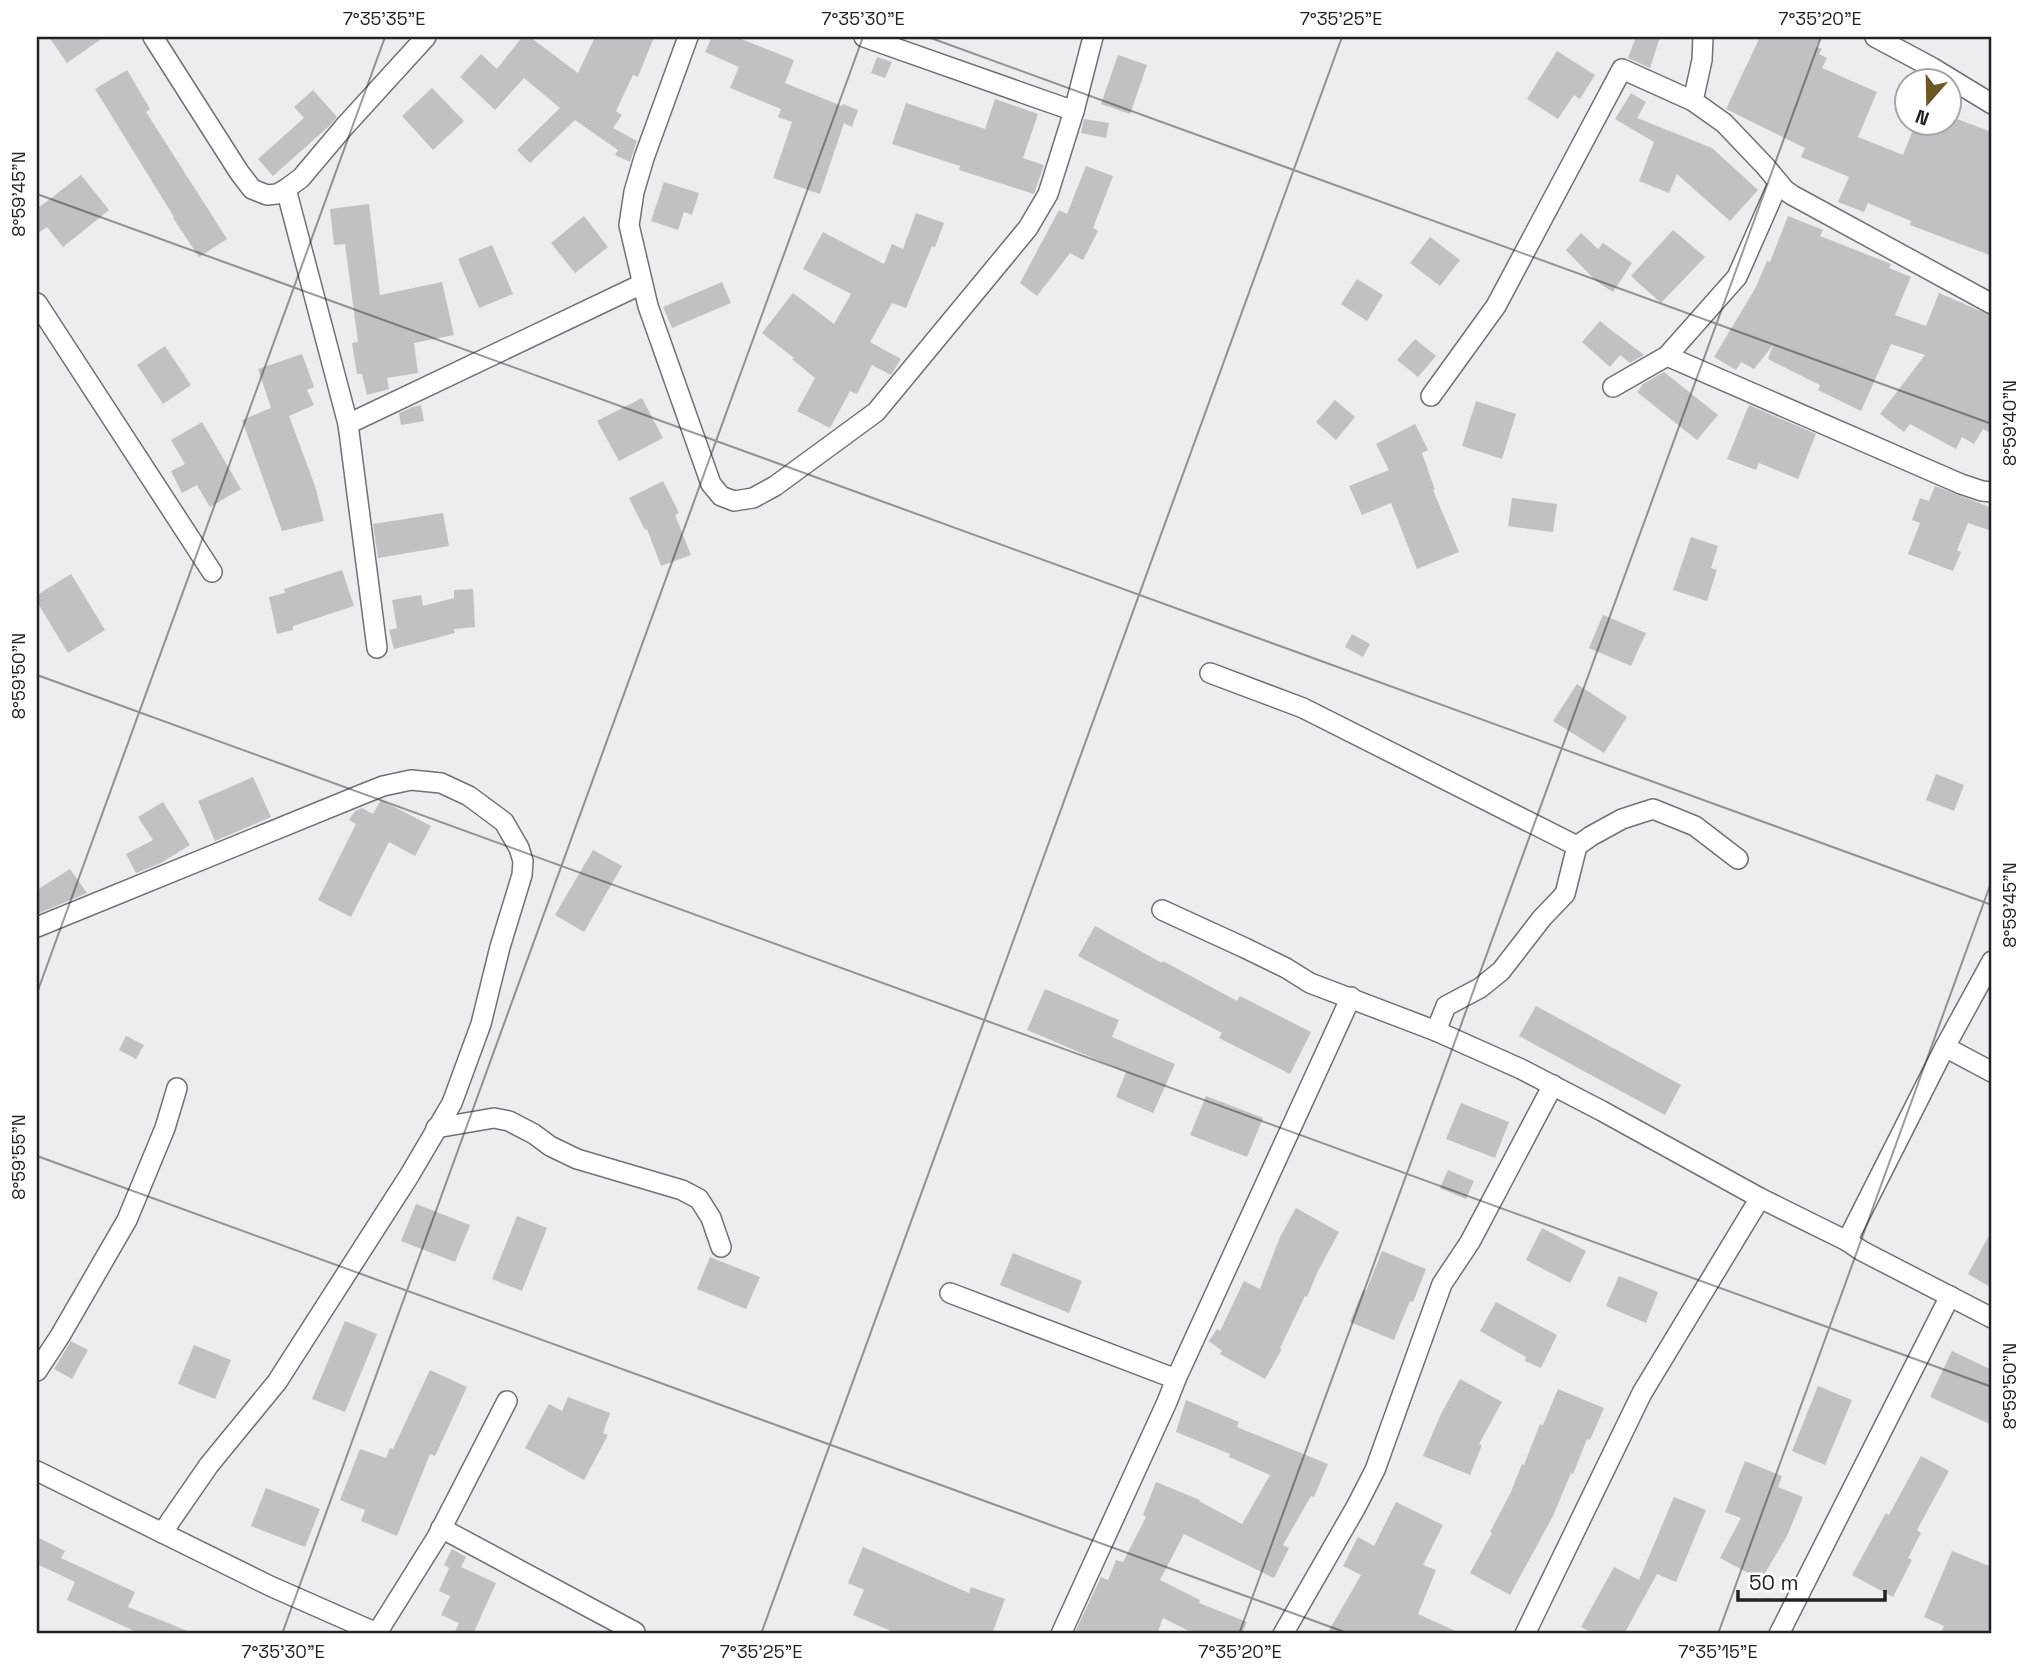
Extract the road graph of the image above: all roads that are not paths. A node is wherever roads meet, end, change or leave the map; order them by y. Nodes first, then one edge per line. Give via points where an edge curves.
1 (153, 37) edge
2 (426, 37) edge
3 (688, 37) edge
4 (864, 37) edge
5 (1093, 37) edge
6 (1703, 37) edge
7 (1875, 37) edge
8 (1693, 101) junction
9 (1992, 104) edge
10 (1074, 111) junction
11 (1778, 184) junction
12 (286, 189) junction
13 (642, 284) junction
14 (37, 303) edge
15 (1992, 304) edge
16 (1667, 356) junction
17 (1613, 387) dead end
18 (1431, 396) dead end
19 (348, 424) junction
20 (1992, 492) edge
21 (212, 572) dead end
22 (377, 648) dead end
23 (1210, 673) dead end
24 (1577, 846) junction
25 (1738, 859) dead end
26 (1162, 910) dead end
27 (37, 928) edge
28 (1992, 961) edge
29 (1351, 997) junction
30 (1436, 1031) junction
31 (1945, 1047) junction
32 (1992, 1072) edge
33 (1553, 1085) junction
34 (177, 1088) dead end
35 (436, 1128) junction
36 (1760, 1198) junction
37 (1847, 1241) junction
38 (721, 1247) dead end
39 (950, 1293) dead end
40 (1950, 1296) junction
41 (1992, 1318) edge
42 (37, 1371) edge
43 (1176, 1379) junction
44 (507, 1401) dead end
45 (37, 1471) edge
46 (441, 1528) junction
47 (162, 1533) junction
48 (635, 1632) dead end
49 (378, 1634) edge
50 (1061, 1634) edge
51 (1283, 1634) edge
52 (1525, 1634) edge
53 (1779, 1634) edge

1 - 12 street via 252,189 267,195
2 - 12 street
3 - 13 street via 634,192 629,225
4 - 10 street
5 - 10 street
6 - 8 street
7 - 9 street
8 - 11 street via 1724,123
8 - 18 street via 1622,69 1496,306
10 - 13 street via 1048,194 1028,228 876,412 753,498 734,501 711,484
11 - 15 street
11 - 16 street via 1737,277
12 - 19 street
13 - 19 street
14 - 21 street
16 - 17 street
16 - 20 street via 1961,484
19 - 22 street
23 - 24 street via 1303,708
24 - 25 street via 1622,819 1653,809 1695,827
24 - 30 street via 1565,894 1501,971 1446,1006
26 - 29 street via 1310,983
27 - 35 street via 383,786 411,780 441,783 469,796 504,822 519,848 522,876 481,1024 452,1103
28 - 31 street
29 - 30 street
29 - 43 street
30 - 33 street
31 - 32 street
31 - 37 street
33 - 36 street
33 - 51 street via 1482,1222 1442,1284 1375,1470
34 - 42 street via 127,1220
35 - 38 street via 494,1118 509,1121 577,1159 682,1190 699,1199
35 - 47 street via 277,1382 209,1465
36 - 37 street
36 - 52 street via 1642,1393
37 - 40 street
39 - 43 street
40 - 41 street
40 - 53 street
43 - 50 street
44 - 46 street
45 - 47 street
46 - 48 street
46 - 49 street
47 - 49 street

